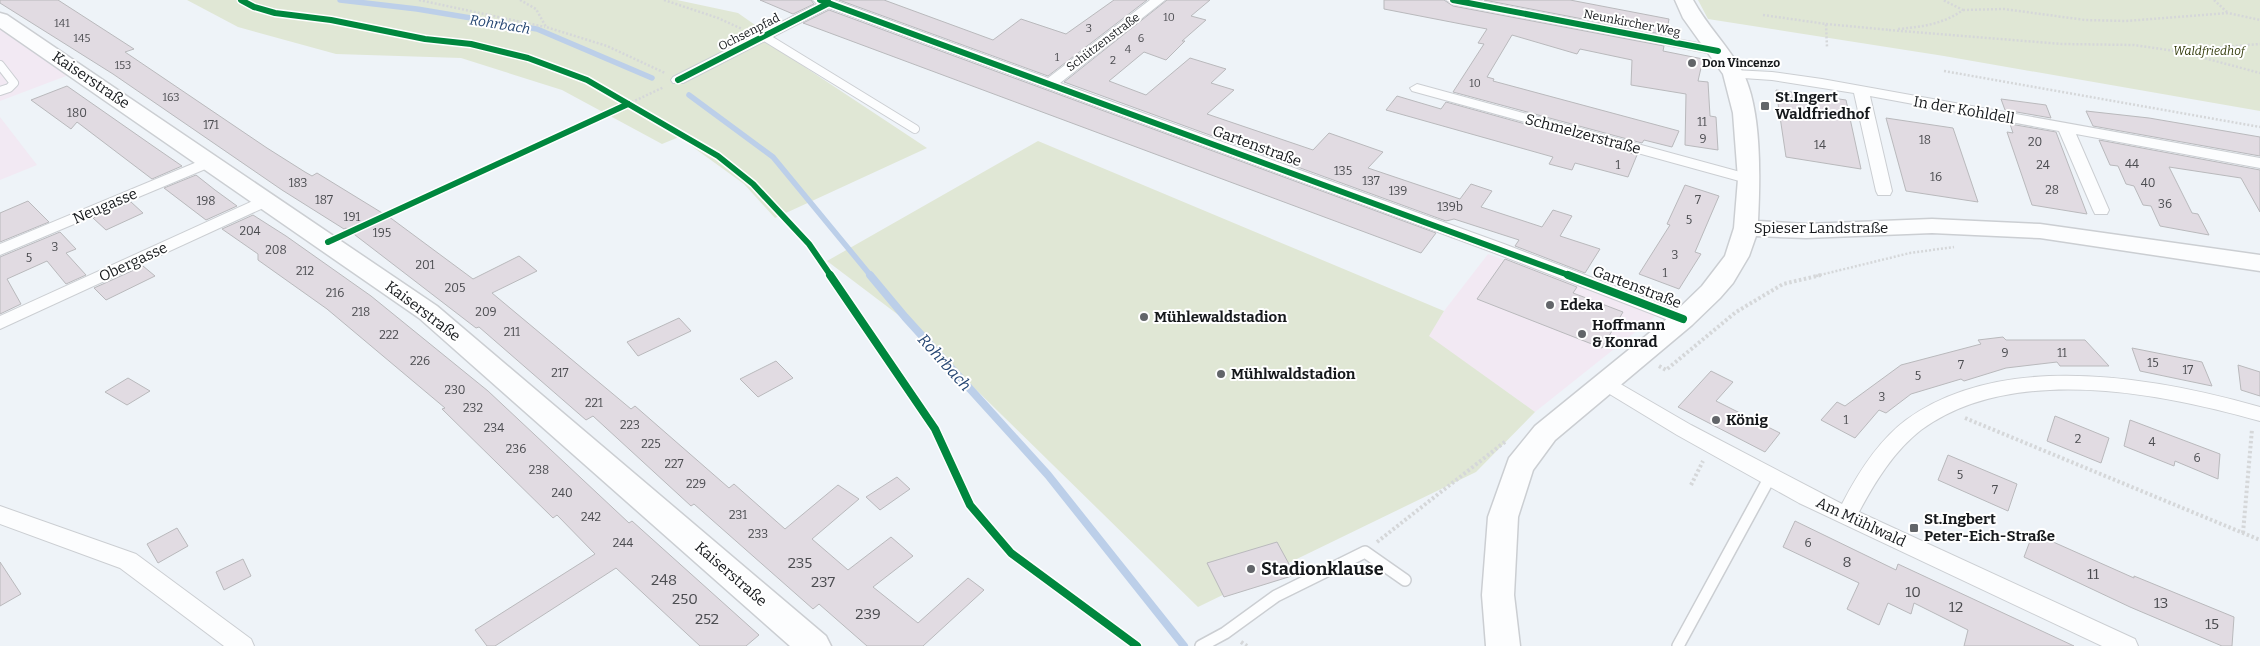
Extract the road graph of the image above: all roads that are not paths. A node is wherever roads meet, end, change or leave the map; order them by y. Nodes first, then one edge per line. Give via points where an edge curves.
1 (1158, 0) edge
2 (1453, 0) edge
3 (1684, 0) edge
4 (825, 2) edge
5 (0, 19) edge
6 (764, 38) junction
7 (1718, 51) junction
8 (0, 66) edge
9 (1732, 74) junction
10 (678, 80) road end
11 (1048, 85) junction
12 (1417, 88) dead end
13 (0, 91) edge
14 (1861, 91) junction
15 (915, 129) dead end
16 (2066, 129) junction
17 (209, 162) junction
18 (2260, 163) edge
19 (1750, 179) junction
20 (1884, 191) dead end
21 (266, 200) junction
22 (2101, 210) dead end
23 (1746, 228) junction
24 (0, 250) edge
25 (2260, 263) edge
26 (1683, 319) junction
27 (0, 323) edge
28 (1605, 382) junction
29 (2257, 413) edge
30 (1770, 477) junction
31 (0, 515) edge
32 (1846, 516) junction
33 (1405, 580) dead end
34 (242, 646) edge
35 (814, 646) edge
36 (1201, 646) edge
37 (1503, 646) edge
38 (1678, 646) edge
39 (2126, 646) edge

1 - 11 street, Schützenstraße
2 - 7 street, Neunkircher Weg
3 - 7 street
4 - 6 street, Ochsenpfad
4 - 11 street, Gartenstraße
5 - 17 street, Kaiserstraße
6 - 10 street, Ochsenpfad
6 - 15 lane
7 - 9 street
8 - 13 lane via 14,83
9 - 14 street, In der Kohldell via 1780,77
9 - 19 street via 1744,113
11 - 26 street, Gartenstraße
12 - 19 street, Schmelzerstraße
14 - 16 street, In der Kohldell
14 - 20 street
16 - 18 street, In der Kohldell
16 - 22 street
17 - 21 street, Kaiserstraße
17 - 24 street, Neugasse
19 - 23 street
21 - 27 street, Obergasse
21 - 35 street, Kaiserstraße via 428,312
23 - 25 street, Spieser Landstraße via 1806,231 1932,226 2040,231
23 - 26 street, Spieser Landstraße via 1737,256 1724,277
26 - 28 street, Spieser Landstraße
28 - 30 street, Am Mühlwald
28 - 37 street, Spieser Landstraße via 1544,433 1519,466 1502,517 1498,596
29 - 32 street via 2185,396 2075,383 2020,386 1972,396 1940,408 1914,424 1868,474
30 - 32 street, Am Mühlwald
30 - 38 lane
31 - 34 street via 128,561
32 - 39 street, Am Mühlwald
33 - 36 lane via 1365,552 1276,596

